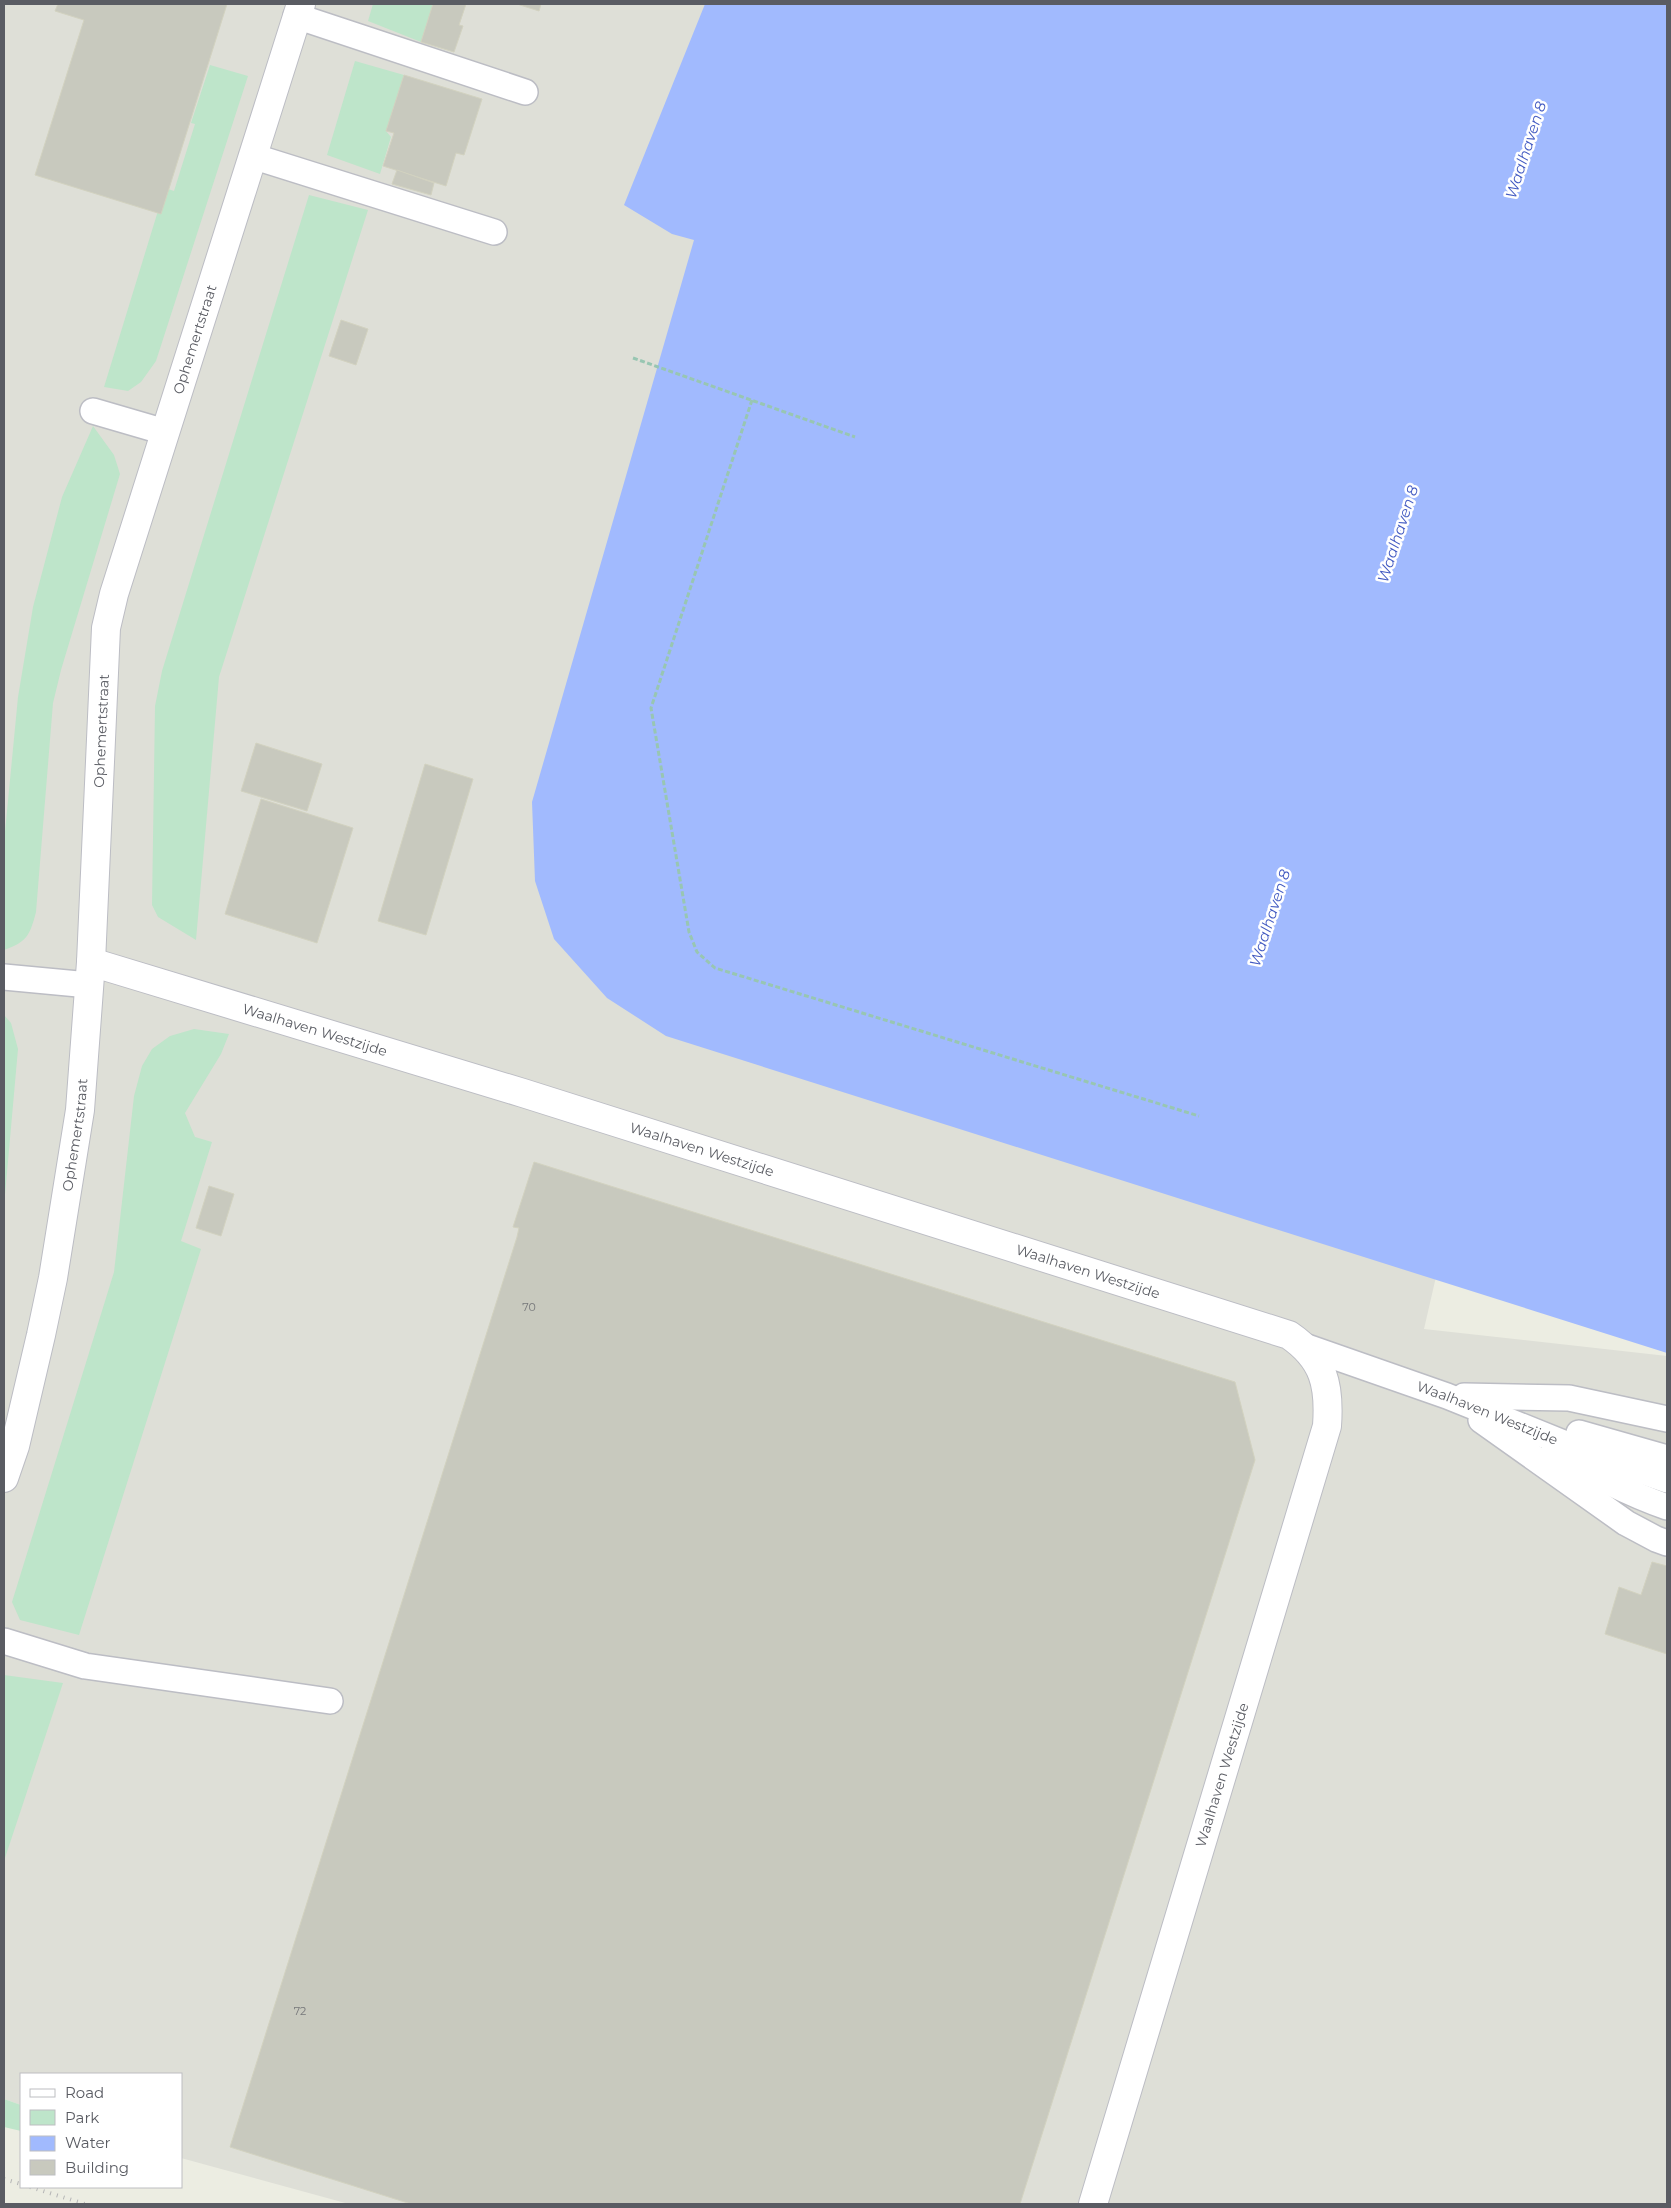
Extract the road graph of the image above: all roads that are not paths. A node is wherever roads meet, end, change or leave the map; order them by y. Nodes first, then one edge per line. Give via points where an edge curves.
1 (298, 10) edge
2 (525, 92) dead end
3 (252, 156) junction
4 (494, 232) dead end
5 (93, 411) dead end
6 (165, 432) junction
7 (90, 974) junction
8 (4, 978) edge
9 (1307, 1347) junction
10 (1447, 1396) junction
11 (1667, 1419) edge
12 (1667, 1458) edge
13 (4, 1478) edge
14 (1667, 1480) edge
15 (1667, 1507) edge
16 (1667, 1543) edge
17 (4, 1641) edge
18 (330, 1701) dead end
19 (1093, 2204) edge

1 - 2 lane
1 - 3 street, Ophemertstraat
3 - 4 lane
3 - 6 street, Ophemertstraat
5 - 6 lane
6 - 7 street, Ophemertstraat via 106,628
7 - 8 lane
7 - 9 street, Waalhaven Westzijde via 523,1093 1289,1335
7 - 13 street, Ophemertstraat via 80,1110 53,1278 29,1391
9 - 10 lane, Waalhaven Westzijde
9 - 19 street, Waalhaven Westzijde via 1322,1372 1329,1401 1327,1426
10 - 11 lane via 1569,1398
10 - 12 lane
10 - 14 lane, Waalhaven Westzijde
10 - 15 lane via 1603,1480
10 - 16 lane via 1626,1523
17 - 18 lane via 85,1666

